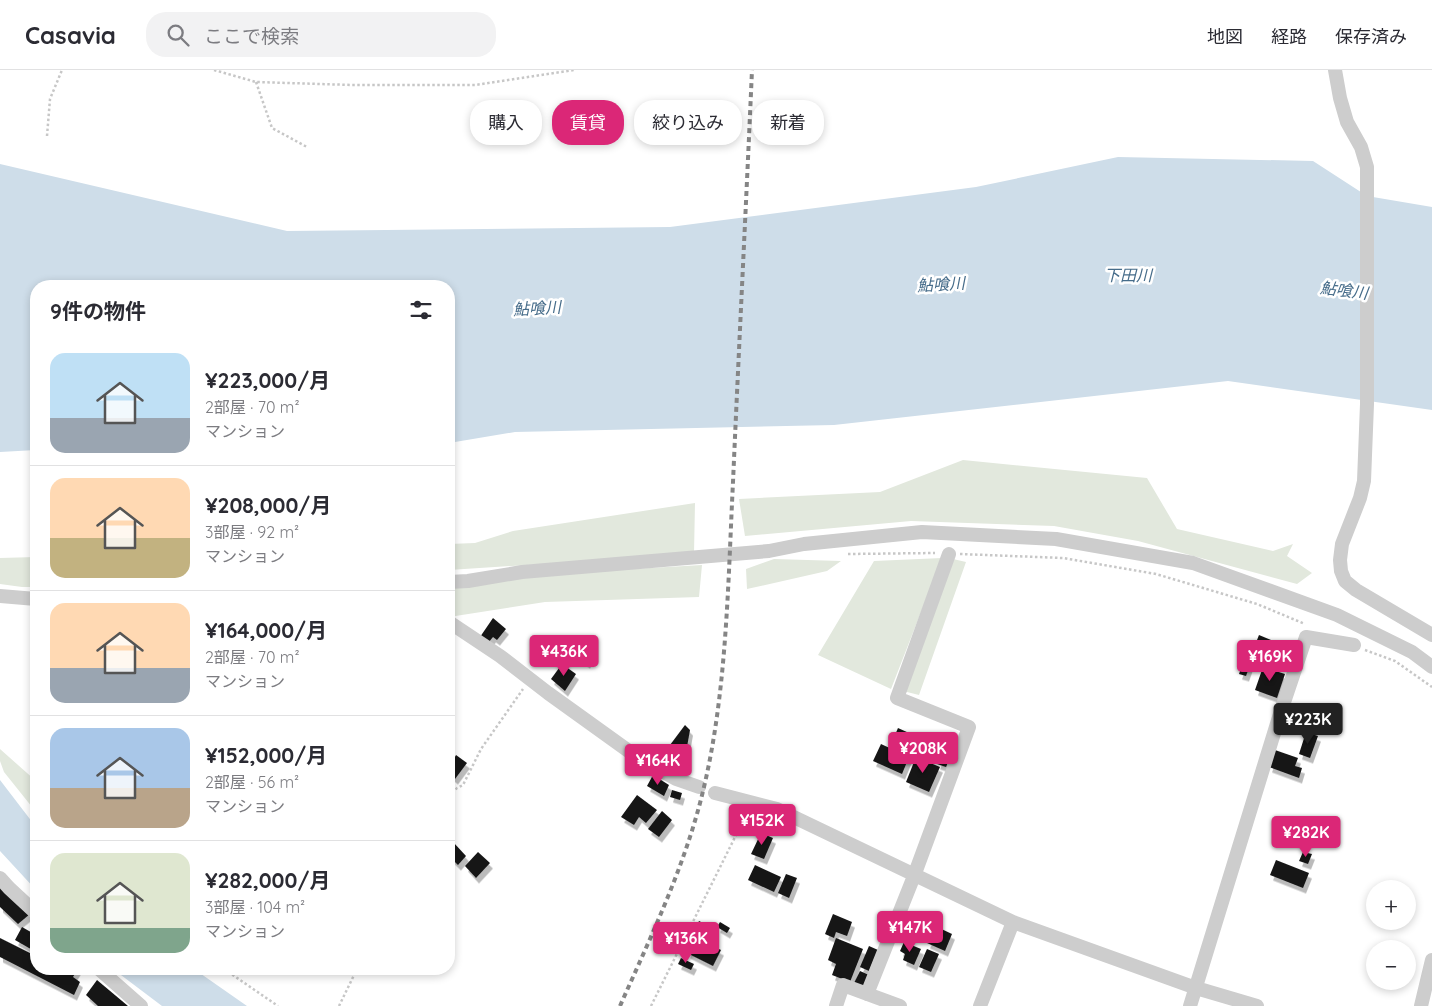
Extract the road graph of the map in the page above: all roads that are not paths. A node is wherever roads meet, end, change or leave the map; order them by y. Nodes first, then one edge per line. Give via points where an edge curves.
1 (1335, 70) edge
2 (949, 554) road end
3 (455, 582) edge
4 (0, 596) edge
5 (30, 598) edge
6 (455, 626) edge
7 (1432, 635) edge
8 (1354, 646) road end
9 (1432, 668) edge
10 (698, 788) dead end
11 (715, 793) dead end
12 (914, 876) junction
13 (0, 878) edge
14 (30, 907) edge
15 (1013, 922) junction
16 (1432, 960) edge
17 (107, 975) edge
18 (1196, 988) junction
19 (867, 994) junction
20 (141, 1006) edge
21 (836, 1006) edge
22 (900, 1006) edge
23 (980, 1006) edge
24 (1190, 1006) edge
25 (1257, 1006) edge
26 (1420, 1006) edge

1 - 7 street via 1347,122 1361,147 1367,167 1364,481 1342,544 1341,571 1345,581 1356,590
2 - 12 street via 897,698 969,727
3 - 9 street via 522,572 769,551 804,544 922,532 1056,540 1193,563 1337,616 1412,652
4 - 5 street
6 - 10 street via 637,757
8 - 18 street via 1306,637
11 - 12 street via 777,809
12 - 15 street
12 - 19 street
13 - 14 street
15 - 18 street
15 - 23 street
16 - 26 street
17 - 20 street
18 - 24 street
18 - 25 street
19 - 21 street via 843,985
19 - 22 street

